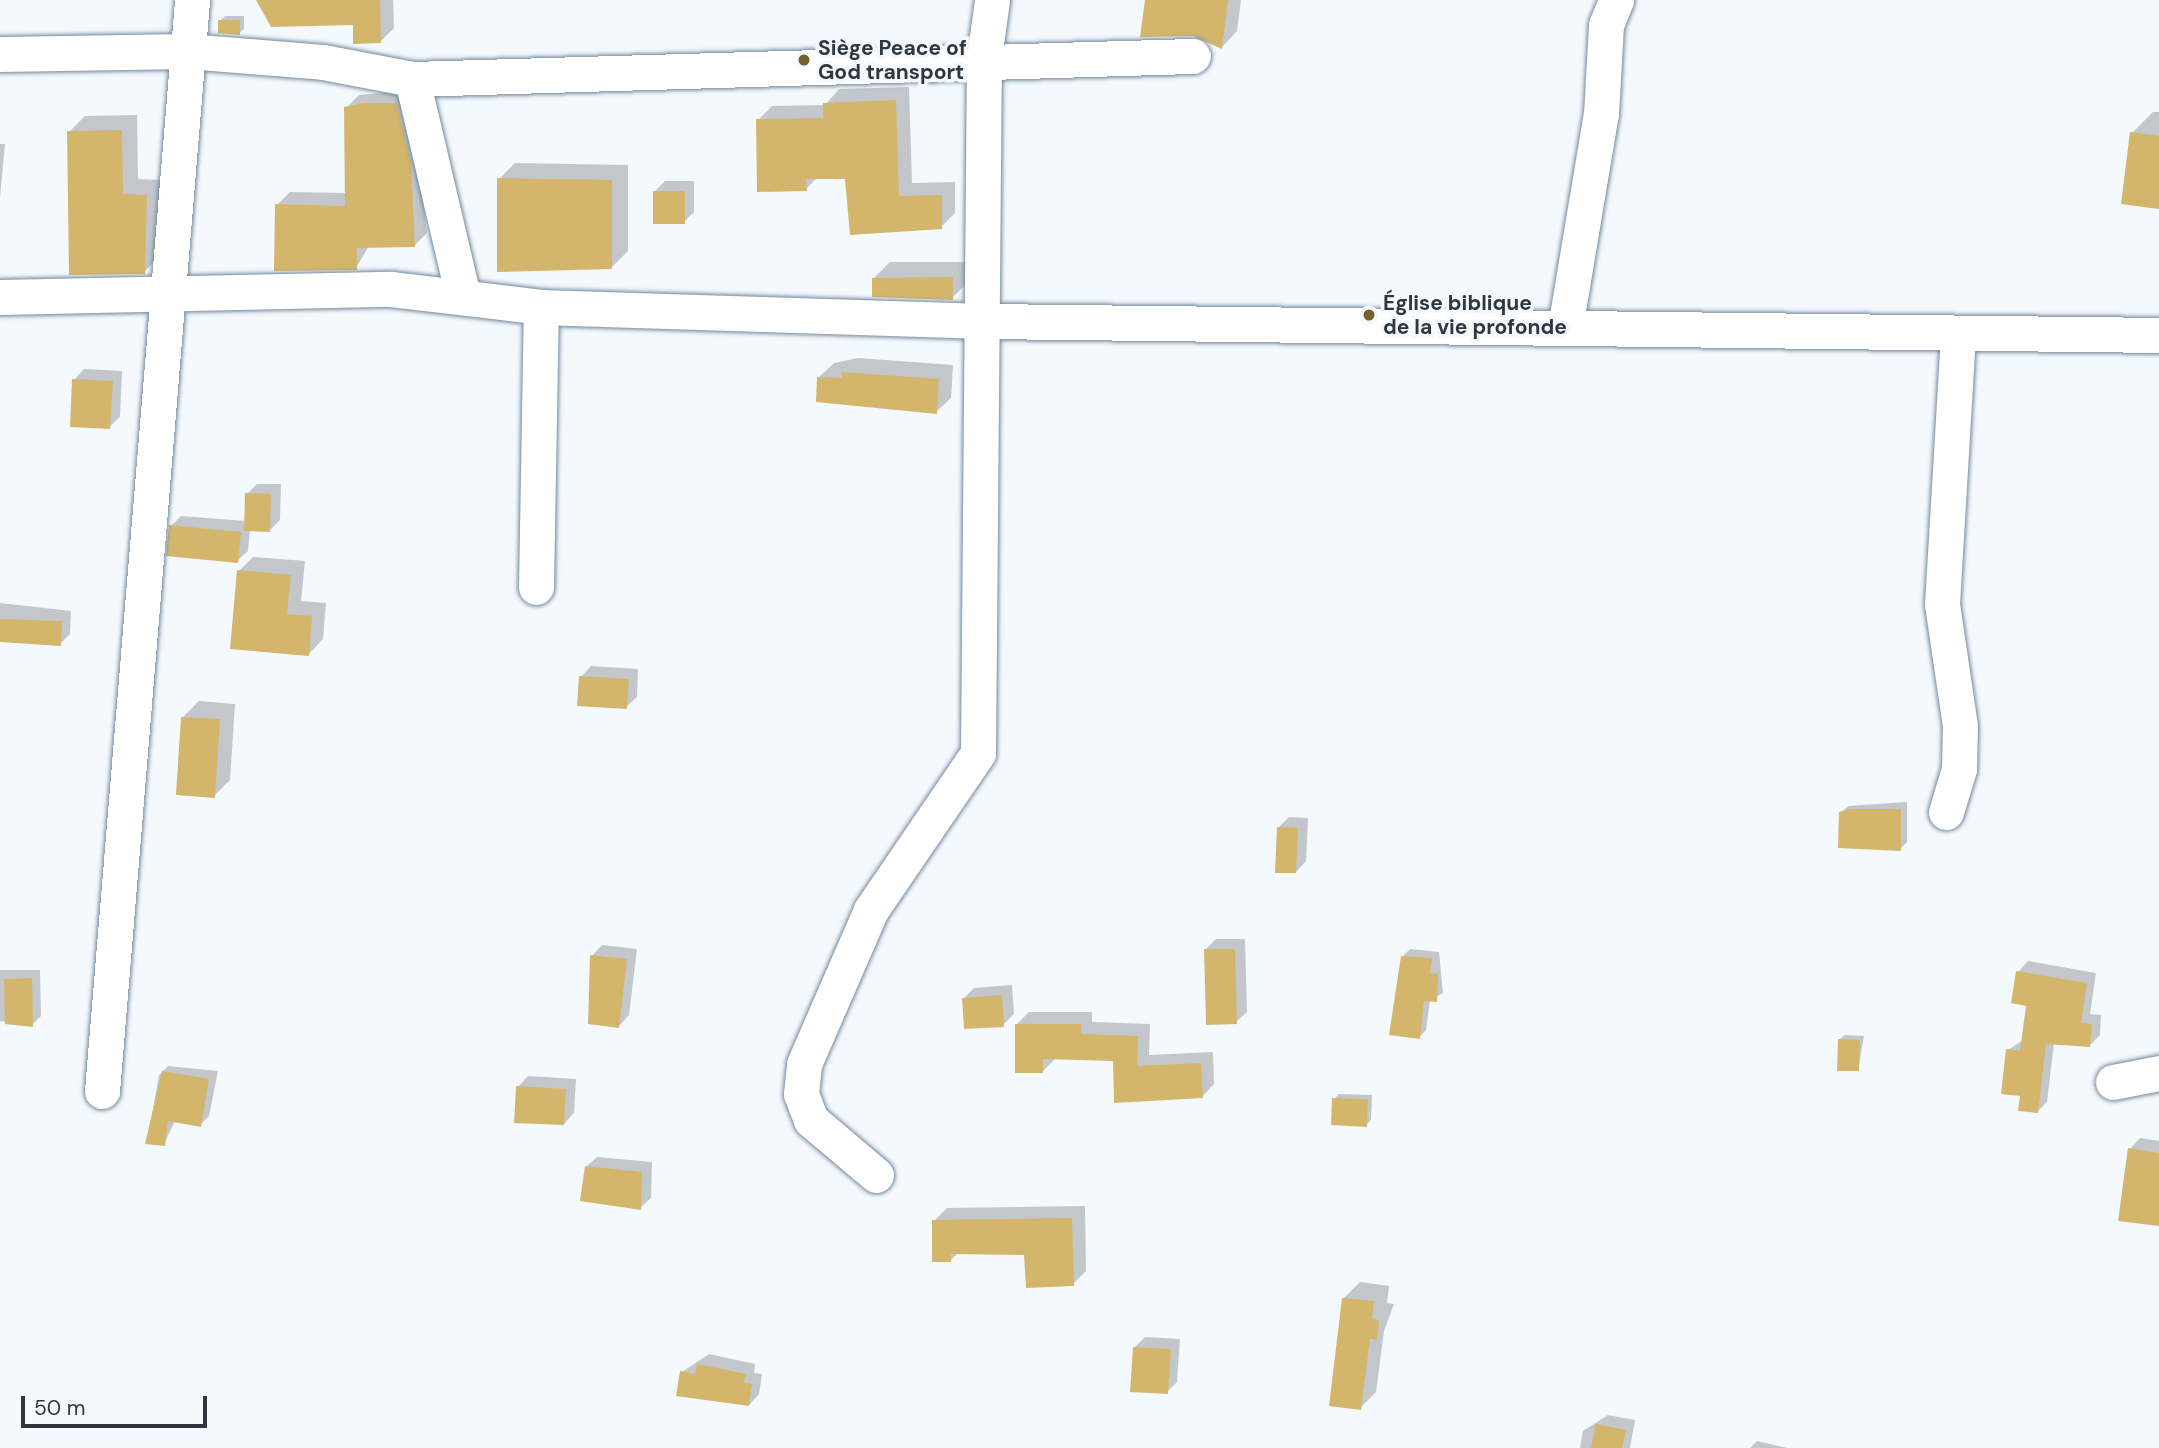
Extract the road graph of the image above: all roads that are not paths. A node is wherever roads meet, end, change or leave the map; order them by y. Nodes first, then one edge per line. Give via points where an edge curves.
1 (192, 0) edge
2 (992, 0) edge
3 (1616, 0) edge
4 (187, 51) junction
5 (0, 54) edge
6 (1193, 56) dead end
7 (984, 58) junction
8 (412, 79) junction
9 (167, 296) junction
10 (463, 297) junction
11 (0, 298) edge
12 (541, 307) junction
13 (985, 321) junction
14 (1565, 328) junction
15 (2159, 335) edge
16 (1958, 337) junction
17 (536, 587) dead end
18 (1946, 812) dead end
19 (2159, 1073) edge
20 (2113, 1082) dead end
21 (102, 1091) dead end
22 (876, 1175) dead end

1 - 4 street
2 - 7 street
3 - 14 street via 1606,25 1601,114
4 - 5 street
4 - 8 street via 323,62
4 - 9 street
6 - 7 street
7 - 8 street
7 - 13 street
8 - 10 street
9 - 10 street via 391,289
9 - 11 street
9 - 21 street
10 - 12 street
12 - 13 street
12 - 17 street
13 - 14 street
13 - 22 street via 978,754 871,910 804,1064 801,1094 811,1121
14 - 16 street
15 - 16 street
16 - 18 street via 1942,604 1960,726 1959,769
19 - 20 street

